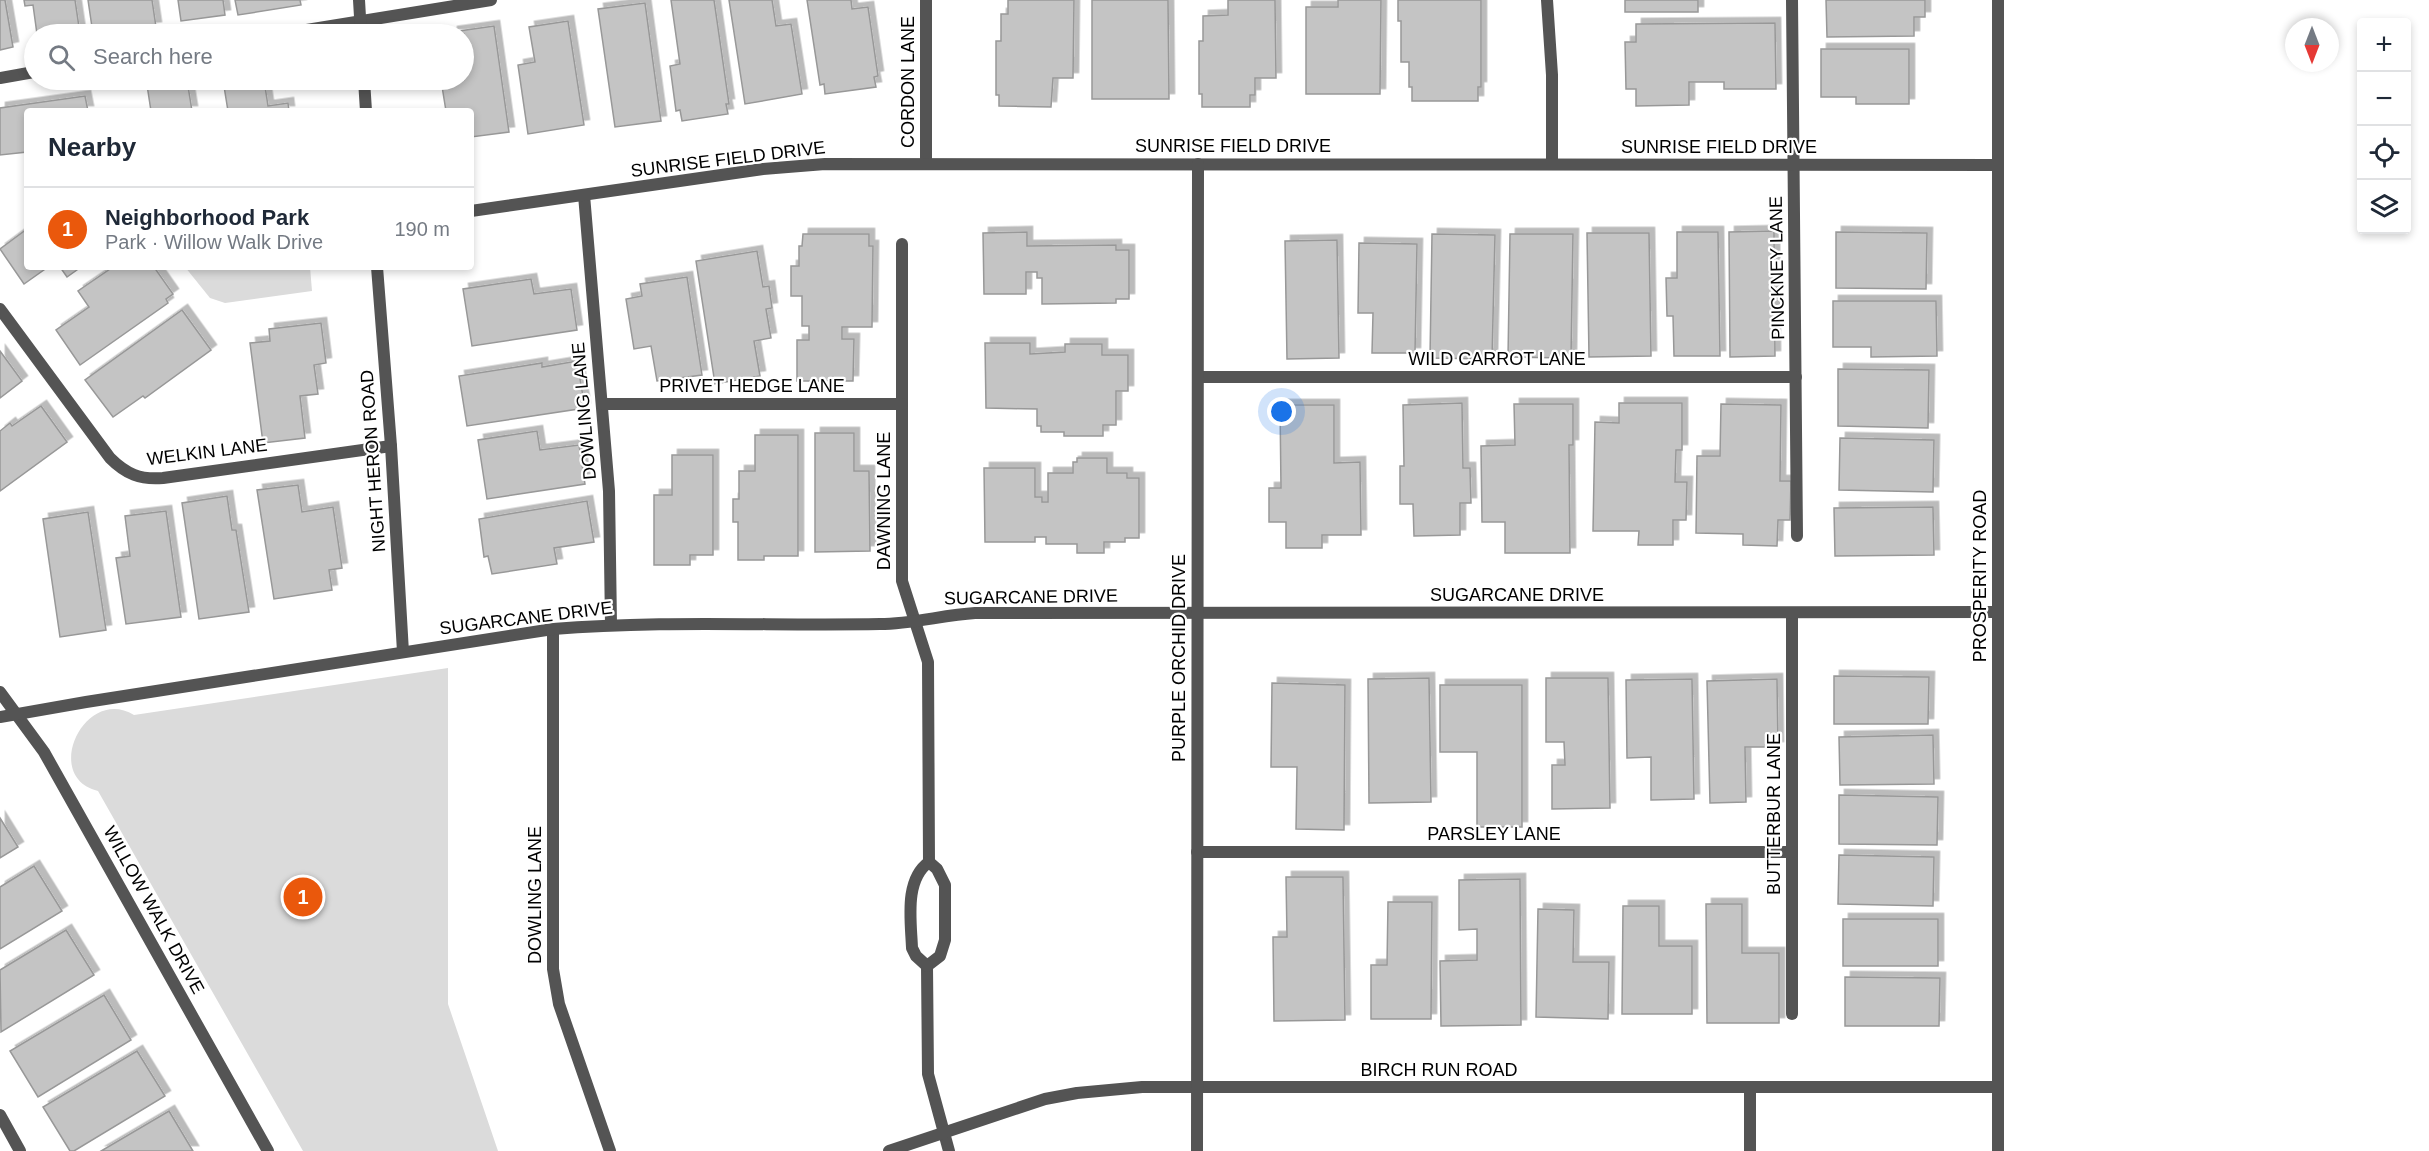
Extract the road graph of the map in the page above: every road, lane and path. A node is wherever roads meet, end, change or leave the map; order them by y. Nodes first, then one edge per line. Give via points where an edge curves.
1 (358, 0) edge
2 (491, 0) edge
3 (926, 0) edge
4 (1547, 0) edge
5 (1792, 0) edge
6 (1998, 0) edge
7 (360, 21) junction
8 (342, 24) edge
9 (360, 24) edge
10 (24, 74) edge
11 (0, 78) edge
12 (365, 90) edge
13 (366, 108) edge
14 (926, 164) junction
15 (1198, 164) junction
16 (1552, 164) junction
17 (1794, 165) junction
18 (1998, 165) junction
19 (584, 195) junction
20 (474, 211) edge
21 (902, 244) dead end
22 (377, 270) edge
23 (0, 309) edge
24 (1198, 377) junction
25 (1796, 377) junction
26 (602, 404) junction
27 (902, 404) junction
28 (391, 446) junction
29 (1797, 536) dead end
30 (1998, 612) junction
31 (1792, 613) junction
32 (1196, 614) junction
33 (915, 620) junction
34 (611, 624) junction
35 (553, 629) junction
36 (403, 652) junction
37 (0, 692) edge
38 (16, 714) junction
39 (0, 717) edge
40 (1197, 852) junction
41 (1792, 852) junction
42 (929, 862) junction
43 (927, 966) junction
44 (1792, 1014) dead end
45 (1998, 1087) junction
46 (1196, 1088) junction
47 (1750, 1088) junction
48 (0, 1115) edge
49 (944, 1132) junction
50 (20, 1151) edge
51 (268, 1151) edge
52 (610, 1151) edge
53 (889, 1151) edge
54 (950, 1151) edge
55 (1197, 1151) edge
56 (1750, 1151) edge
57 (1998, 1151) edge

1 - 7 street
2 - 7 street
3 - 14 street, CORDON LANE
4 - 16 street
5 - 17 street, PINCKNEY LANE
6 - 18 street, PROSPERITY ROAD
7 - 8 street
7 - 9 street
10 - 11 street
12 - 13 street
14 - 15 street, SUNRISE FIELD DRIVE
14 - 19 street, SUNRISE FIELD DRIVE via 794,166
15 - 16 street, SUNRISE FIELD DRIVE
15 - 24 street, PURPLE ORCHID DRIVE
16 - 17 street, SUNRISE FIELD DRIVE
17 - 18 street, SUNRISE FIELD DRIVE
17 - 25 street, PINCKNEY LANE
18 - 30 street, PROSPERITY ROAD
19 - 20 street, SUNRISE FIELD DRIVE
19 - 26 street, DOWLING LANE
21 - 27 street, DAWNING LANE
22 - 28 street, NIGHT HERON ROAD
23 - 28 street, WELKIN LANE via 110,458 133,476 163,478
24 - 25 street, WILD CARROT LANE
24 - 32 street, PURPLE ORCHID DRIVE
25 - 29 street, PINCKNEY LANE
26 - 27 street, PRIVET HEDGE LANE
26 - 34 street, DOWLING LANE via 611,527
27 - 33 street, DAWNING LANE via 902,581
28 - 36 street, NIGHT HERON ROAD
30 - 31 street, SUGARCANE DRIVE
30 - 45 street, PROSPERITY ROAD
31 - 32 street, SUGARCANE DRIVE
31 - 41 street, BUTTERBUR LANE
32 - 33 street, SUGARCANE DRIVE via 975,614
32 - 40 street, PURPLE ORCHID DRIVE
33 - 34 street, SUGARCANE DRIVE via 883,624
33 - 42 street, DAWNING LANE via 928,662
34 - 35 street, SUGARCANE DRIVE
35 - 36 street, SUGARCANE DRIVE
35 - 52 street, DOWLING LANE via 554,977 559,1004
36 - 38 street, SUGARCANE DRIVE
37 - 38 street, WILLOW WALK DRIVE
38 - 39 street, SUGARCANE DRIVE
38 - 51 street, WILLOW WALK DRIVE via 44,752
40 - 41 street, PARSLEY LANE
40 - 46 street, PURPLE ORCHID DRIVE
41 - 44 street, BUTTERBUR LANE
42 - 43 street via 916,874 912,892 912,948
42 - 43 street via 945,885 945,940 940,956
43 - 49 street via 928,1074
45 - 47 street, BIRCH RUN ROAD
45 - 57 street, PROSPERITY ROAD
46 - 47 street, BIRCH RUN ROAD
46 - 49 street, BIRCH RUN ROAD via 1142,1087 1077,1093
46 - 55 street, PURPLE ORCHID DRIVE
47 - 56 street
48 - 50 street
49 - 53 street, BIRCH RUN ROAD
49 - 54 street

